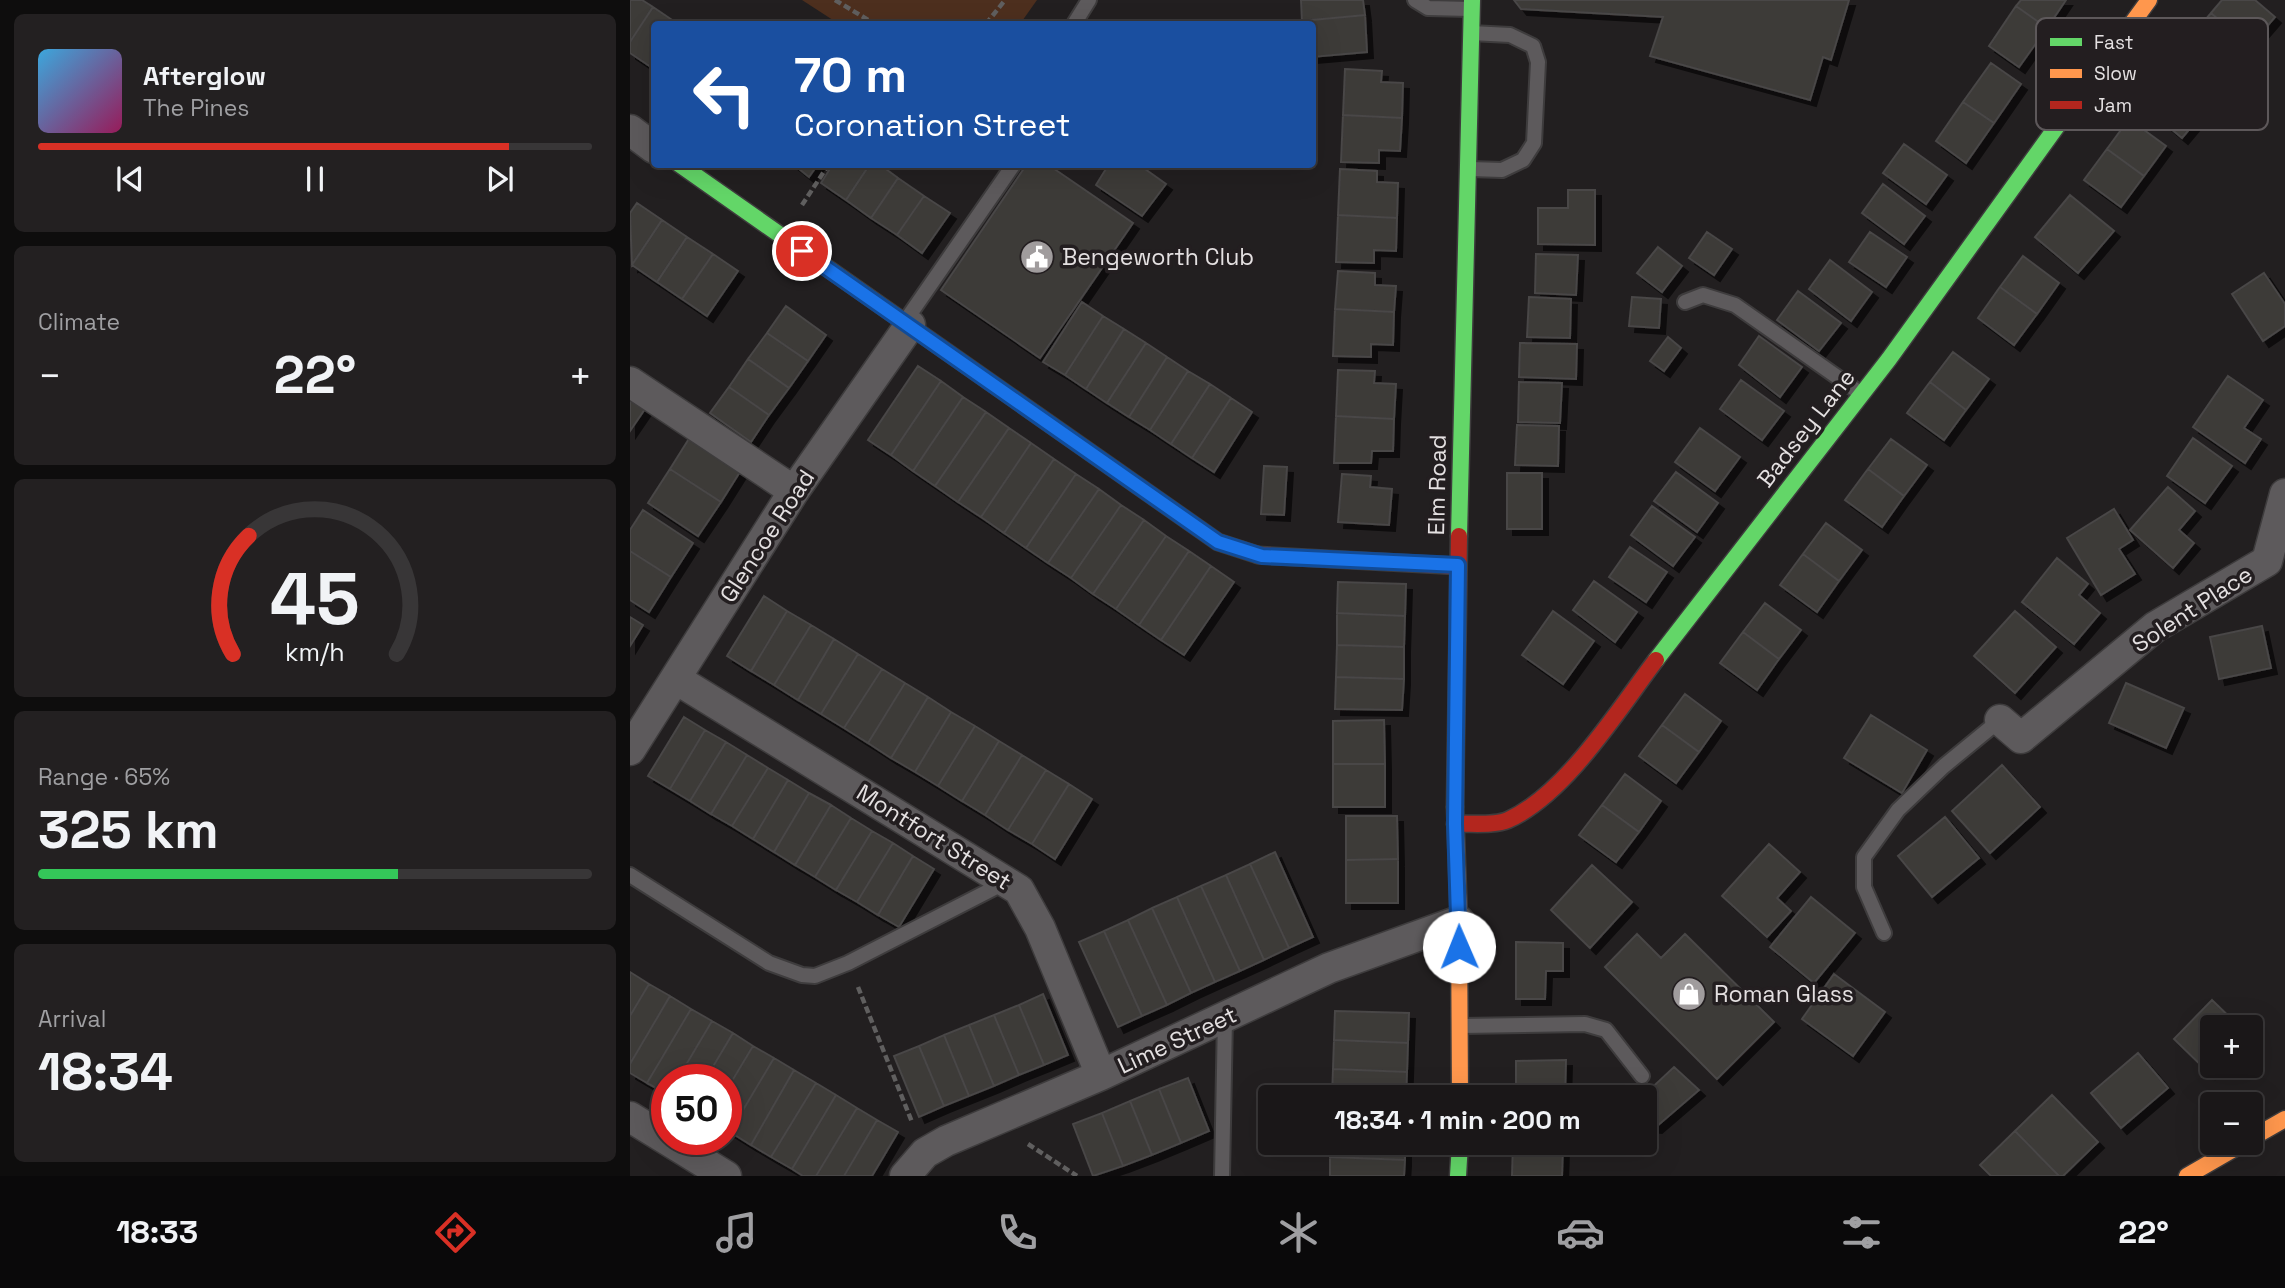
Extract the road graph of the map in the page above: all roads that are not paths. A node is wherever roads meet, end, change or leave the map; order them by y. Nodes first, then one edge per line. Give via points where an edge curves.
1 (1089, 0) edge
2 (1415, 0) edge
3 (2149, 0) edge
4 (1472, 4) edge
5 (2136, 18) edge
6 (1076, 21) edge
7 (1470, 33) junction
8 (2054, 130) edge
9 (630, 131) edge
10 (651, 146) edge
11 (684, 168) edge
12 (1011, 168) edge
13 (1467, 169) junction
14 (1685, 302) dead end
15 (907, 323) junction
16 (630, 382) edge
17 (1862, 394) junction
18 (794, 491) junction
19 (2285, 494) edge
20 (1458, 565) junction
21 (676, 679) junction
22 (2000, 720) joint
23 (630, 750) edge
24 (1455, 824) junction
25 (630, 875) edge
26 (1006, 882) junction
27 (1459, 921) junction
28 (1884, 933) dead end
29 (1225, 1017) junction
30 (1460, 1026) junction
31 (1101, 1075) junction
32 (1642, 1076) dead end
33 (1460, 1085) edge
34 (630, 1117) edge
35 (2285, 1119) edge
36 (2263, 1132) edge
37 (1459, 1155) edge
38 (2224, 1155) edge
39 (726, 1176) edge
40 (905, 1176) edge
41 (1222, 1176) edge
42 (1458, 1176) edge
43 (2188, 1176) edge

1 - 6 lane
2 - 4 lane via 1428,8
3 - 5 street, Badsey Lane
4 - 7 street, Elm Road
7 - 13 street, Elm Road
7 - 13 lane via 1510,35 1533,46 1538,62 1534,143 1522,160 1502,170
8 - 17 street, Badsey Lane
9 - 10 street
11 - 15 street
12 - 15 lane
13 - 20 street, Elm Road
14 - 17 lane via 1703,295 1735,305
15 - 18 street, Glencoe Road
15 - 20 street via 1218,542 1262,556
16 - 18 street
17 - 24 street, Badsey Lane via 1585,752 1545,797 1506,821
18 - 21 street, Glencoe Road
19 - 22 street, Solent Place via 2267,561 2155,628 2021,738
20 - 24 street, Elm Road
21 - 23 street, Glencoe Road
21 - 26 street, Montfort Street
22 - 28 lane via 1898,810 1864,857 1864,887
24 - 27 street, Elm Road
25 - 26 lane via 769,962 815,976
26 - 31 street, Montfort Street via 1019,890 1040,928
27 - 29 street, Lime Street via 1329,968
27 - 30 street, Elm Road
29 - 31 street, Lime Street
29 - 41 lane
30 - 32 lane via 1585,1024 1606,1030
30 - 33 street, Elm Road
31 - 40 street, Lime Street via 946,1141 925,1153
34 - 39 street
35 - 36 street
37 - 42 street
38 - 43 street

